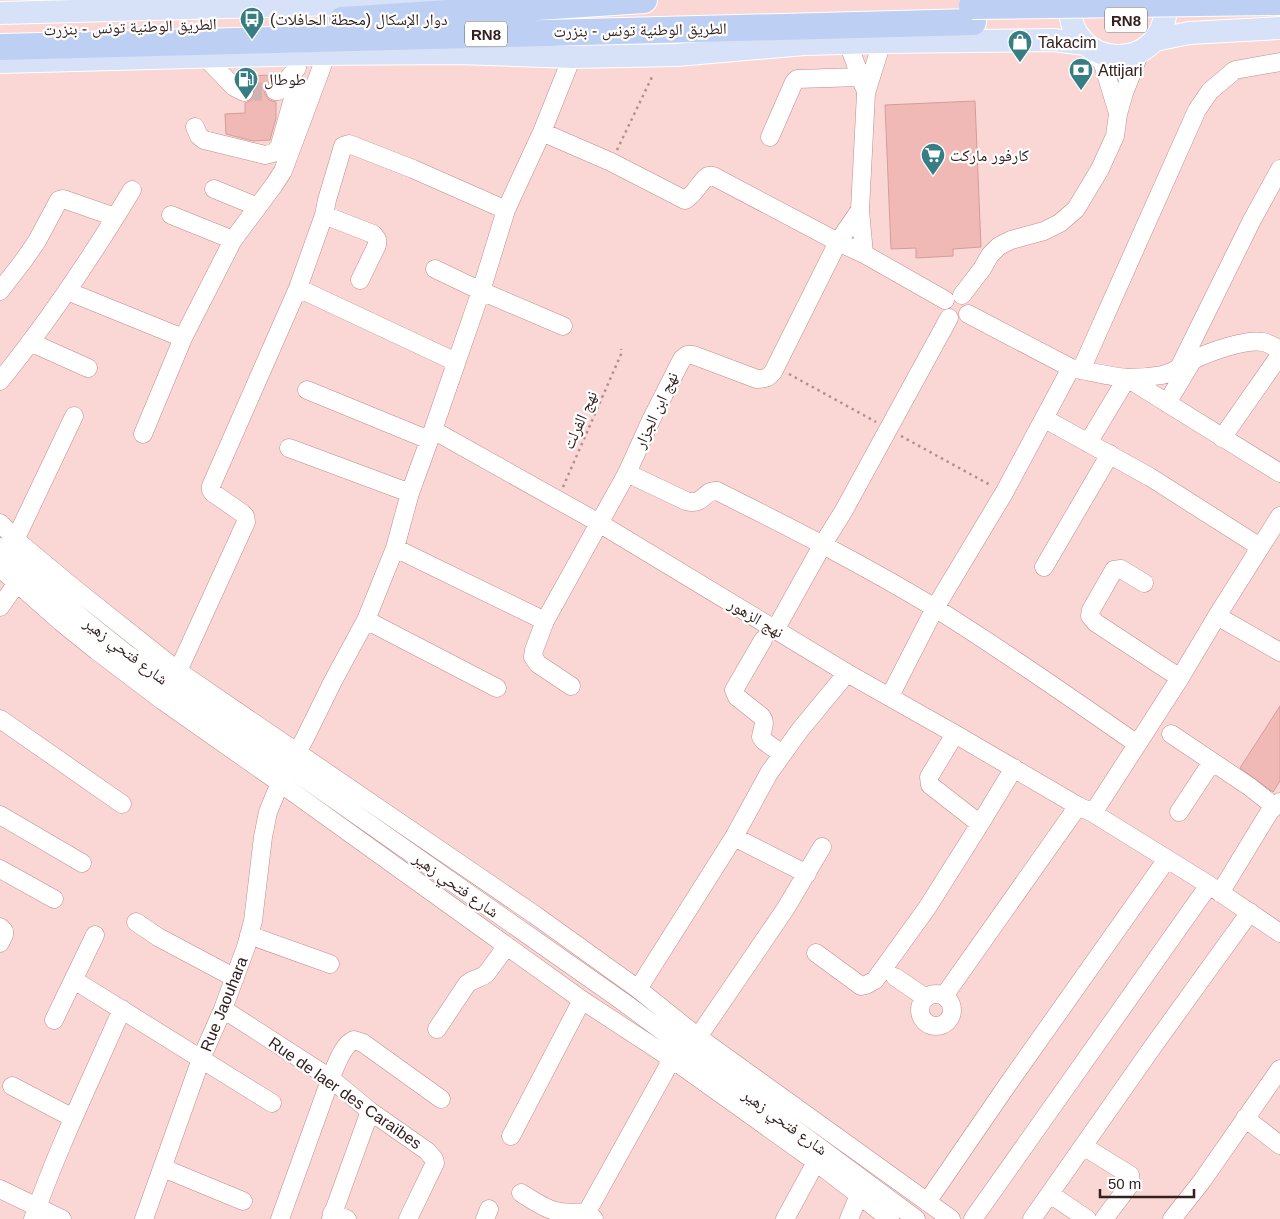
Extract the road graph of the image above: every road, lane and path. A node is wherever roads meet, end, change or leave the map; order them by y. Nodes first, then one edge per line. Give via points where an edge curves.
1 (476, 0) edge
2 (644, 0) edge
3 (1071, 0) edge
4 (1166, 0) edge
5 (1280, 2) edge
6 (237, 3) edge
7 (0, 13) edge
8 (972, 14) junction
9 (1280, 18) edge
10 (342, 20) junction
11 (1280, 28) edge
12 (0, 31) edge
13 (412, 36) junction
14 (882, 42) junction
15 (848, 43) junction
16 (804, 44) junction
17 (0, 46) edge
18 (1147, 46) junction
19 (1089, 47) junction
20 (317, 54) junction
21 (204, 56) junction
22 (572, 57) junction
23 (0, 62) edge
24 (1280, 62) edge
25 (291, 75) junction
26 (652, 77) dead end
27 (863, 84) junction
28 (275, 91) tunnel mouth
29 (244, 92) tunnel mouth
30 (1118, 114) junction
31 (195, 127) dead end
32 (542, 132) junction
33 (770, 137) dead end
34 (611, 162) junction
35 (1280, 169) edge
36 (214, 189) dead end
37 (132, 190) dead end
38 (258, 207) junction
39 (506, 210) junction
40 (860, 210) junction
41 (171, 215) dead end
42 (324, 215) junction
43 (115, 217) junction
44 (233, 240) junction
45 (838, 242) junction
46 (864, 254) junction
47 (435, 269) dead end
48 (360, 280) dead end
49 (298, 288) junction
50 (0, 291) edge
51 (481, 291) junction
52 (67, 292) junction
53 (962, 295) junction
54 (945, 300) junction
55 (968, 314) junction
56 (949, 318) junction
57 (564, 326) dead end
58 (183, 338) junction
59 (30, 342) junction
60 (621, 349) dead end
61 (1280, 350) edge
62 (1280, 355) edge
63 (456, 362) junction
64 (1185, 365) junction
65 (88, 368) dead end
66 (1076, 369) junction
67 (1127, 378) junction
68 (0, 380) edge
69 (307, 390) dead end
70 (1166, 403) junction
71 (74, 416) dead end
72 (1045, 419) junction
73 (143, 434) dead end
74 (431, 435) junction
75 (1222, 438) junction
76 (1088, 443) junction
77 (289, 448) dead end
78 (1110, 454) junction
79 (627, 473) junction
80 (1280, 473) edge
81 (410, 492) junction
82 (558, 499) junction
83 (0, 523) edge
84 (600, 523) junction
85 (1278, 524) edge
86 (16, 538) junction
87 (823, 544) junction
88 (0, 547) edge
89 (1260, 547) junction
90 (394, 548) junction
91 (1044, 567) dead end
92 (0, 568) edge
93 (17, 583) junction
94 (1144, 583) dead end
95 (0, 607) edge
96 (935, 608) junction
97 (1217, 616) junction
98 (366, 620) junction
99 (545, 621) junction
100 (769, 635) junction
101 (1280, 652) edge
102 (178, 671) junction
103 (847, 673) junction
104 (1180, 678) junction
105 (571, 686) dead end
106 (498, 688) dead end
107 (890, 696) junction
108 (0, 719) edge
109 (955, 734) junction
110 (1171, 734) dead end
111 (1137, 744) junction
112 (782, 754) junction
113 (293, 760) junction
114 (1212, 762) junction
115 (1014, 768) junction
116 (280, 783) junction
117 (122, 804) dead end
118 (1277, 804) edge
119 (1085, 809) junction
120 (1179, 812) dead end
121 (0, 815) edge
122 (980, 824) junction
123 (734, 837) junction
124 (822, 847) dead end
125 (1167, 859) junction
126 (82, 863) dead end
127 (0, 869) edge
128 (806, 874) junction
129 (1214, 889) junction
130 (54, 899) dead end
131 (1250, 912) junction
132 (136, 922) dead end
133 (0, 927) edge
134 (1280, 933) edge
135 (95, 935) dead end
136 (249, 936) junction
137 (0, 943) edge
138 (508, 946) junction
139 (816, 953) dead end
140 (330, 964) dead end
141 (895, 977) dead end
142 (234, 978) junction
143 (74, 980) junction
144 (638, 990) junction
145 (944, 996) junction
146 (926, 998) junction
147 (582, 1000) junction
148 (122, 1008) junction
149 (223, 1009) junction
150 (54, 1020) dead end
151 (437, 1029) dead end
152 (698, 1037) junction
153 (201, 1059) junction
154 (672, 1059) junction
155 (1280, 1070) edge
156 (330, 1078) junction
157 (12, 1086) dead end
158 (441, 1099) dead end
159 (272, 1103) dead end
160 (370, 1111) junction
161 (73, 1118) junction
162 (1245, 1118) junction
163 (511, 1136) dead end
164 (1280, 1145) edge
165 (1083, 1146) junction
166 (816, 1162) junction
167 (163, 1168) junction
168 (0, 1189) edge
169 (521, 1193) dead end
170 (1050, 1194) junction
171 (859, 1195) junction
172 (243, 1201) dead end
173 (927, 1202) junction
174 (35, 1213) edge
175 (590, 1216) edge
176 (337, 1217) edge
177 (62, 1219) edge
178 (144, 1219) edge
179 (280, 1219) edge
180 (408, 1219) edge
181 (785, 1219) edge
182 (849, 1219) edge
183 (890, 1219) edge
184 (916, 1219) edge
185 (951, 1219) edge
186 (973, 1219) edge
187 (1032, 1219) edge
188 (1087, 1219) edge
189 (1104, 1219) edge
190 (1172, 1219) edge

1 - 6 main road
2 - 10 highway
3 - 19 main road via 1071,18 1076,32
4 - 18 main road via 1162,27
5 - 8 highway, الطريق الوطنية تونس - بنزرت / RN8, bridge
6 - 7 main road
8 - 9 highway, الطريق الوطنية تونس - بنزرت / RN8
8 - 10 highway, الطريق الوطنية تونس - بنزرت / RN8 via 921,6
8 - 13 highway, الطريق الوطنية تونس - بنزرت / RN8
10 - 12 highway, الطريق الوطنية تونس - بنزرت / RN8
11 - 18 main road via 1189,33
13 - 16 highway via 538,44
13 - 17 highway, الطريق الوطنية تونس - بنزرت / RN8
14 - 15 main road
14 - 19 main road via 1053,40
14 - 27 street
15 - 16 main road
15 - 27 street
16 - 22 main road via 677,55
18 - 19 main road via 1128,56 1104,54
18 - 30 street via 1124,93
19 - 30 street via 1103,64
20 - 21 main road
20 - 22 main road via 459,53
20 - 25 street
20 - 38 street via 283,171
21 - 23 main road
21 - 29 street via 234,87
22 - 32 street, Rue Jaouhara
24 - 66 street via 1235,70 1210,91 1197,110
25 - 28 street
25 - 31 street via 296,88 294,98 279,148 273,153 265,155 204,140
26 - 34 path
27 - 33 street via 797,79
27 - 40 street
30 - 53 street via 1115,136 1076,209 1044,231 998,246
32 - 34 street
32 - 39 street, Rue Jaouhara
34 - 45 street via 685,200 704,178 713,176
35 - 64 street via 1252,220
36 - 38 street
37 - 43 street
38 - 44 street
39 - 42 street via 348,144 343,146
39 - 51 street, Rue Jaouhara
40 - 45 street
40 - 46 street
41 - 44 street
42 - 48 street via 373,234 377,239
42 - 49 street
43 - 50 street via 59,200 37,242
43 - 52 street
44 - 58 street
45 - 46 street
45 - 79 street, نهج ابن الجزار via 769,377 757,379 687,355 682,359
46 - 54 street
47 - 51 street
49 - 63 street
49 - 102 street via 211,486 216,496 245,516 246,522
51 - 57 street
51 - 63 street, Rue Jaouhara
52 - 58 street
52 - 59 street
53 - 54 street via 954,294
53 - 55 street via 970,304
54 - 56 street via 944,310
55 - 56 street via 959,320
55 - 66 street
56 - 87 street
58 - 73 street
59 - 65 street
59 - 68 street
60 - 82 path, نهج الفرلت
61 - 64 street via 1270,344 1255,342 1226,348
62 - 75 street
63 - 74 street, Rue Jaouhara
64 - 67 street via 1163,374
64 - 70 street
66 - 67 street
66 - 72 street
67 - 70 street
67 - 76 street
69 - 74 street, نهج الزهور
70 - 75 street
71 - 86 street
72 - 76 street
72 - 96 street
74 - 81 street, Rue Jaouhara
74 - 82 street, نهج الزهور
75 - 80 street
76 - 78 street
77 - 81 street
78 - 89 street
78 - 91 street
79 - 84 street, نهج ابن الجزار
79 - 87 street via 686,501 696,502 709,492 717,491
81 - 90 street, Rue Jaouhara
82 - 84 street, نهج الزهور
83 - 86 street
84 - 99 street, نهج ابن الجزار
84 - 100 street, نهج الزهور
85 - 89 street
86 - 102 street via 90,602
87 - 96 street
87 - 100 street
88 - 113 street, شارع فتحي زهير via 120,649 227,725
89 - 97 street
90 - 98 street, Rue Jaouhara
90 - 99 street
92 - 93 street, شارع فتحي زهير
93 - 95 street
93 - 116 street, شارع فتحي زهير via 97,651
94 - 104 street via 1121,569 1114,570 1090,616
96 - 107 street
96 - 111 street
97 - 101 street
97 - 104 street
98 - 106 street
98 - 113 street, Rue Jaouhara
99 - 105 street, نهج ابن الجزار via 533,658
100 - 103 street, نهج الزهور
100 - 112 street via 734,690 737,697 764,719 761,737 764,741
102 - 113 street
103 - 107 street, نهج الزهور
103 - 112 street
104 - 111 street
107 - 109 street, نهج الزهور
108 - 117 street
109 - 115 street, نهج الزهور
109 - 122 street via 929,778 930,785
110 - 114 street
111 - 119 street
112 - 123 street
113 - 116 street, Rue Jaouhara
113 - 144 street via 536,915
113 - 184 street, شارع فتحي زهير
114 - 118 street
114 - 120 street
115 - 119 street, نهج الزهور
115 - 122 street
116 - 136 street, Rue Jaouhara via 265,824
116 - 138 street, شارع فتحي زهير
118 - 129 street
119 - 125 street, نهج الزهور
119 - 145 street
121 - 126 street
122 - 139 street via 927,908 875,980 861,986
123 - 128 street
123 - 144 street
124 - 128 street
125 - 129 street, نهج الزهور
125 - 173 street
127 - 130 street
128 - 152 street
129 - 131 street, نهج الزهور
129 - 186 street
131 - 134 street, نهج الزهور
131 - 165 street
132 - 142 street
133 - 137 street via 4,931
135 - 143 street
136 - 140 street
136 - 142 street, Rue Jaouhara
138 - 147 street, شارع فتحي زهير
138 - 151 street via 484,976 467,984
141 - 146 street
142 - 149 street, Rue Jaouhara
143 - 148 street
143 - 150 street
144 - 152 street
145 - 146 street via 935,994
145 - 146 street via 953,1009 949,1020 940,1026 929,1025 921,1018 920,1007
147 - 154 street, شارع فتحي زهير
147 - 163 street
148 - 153 street
148 - 161 street
149 - 153 street, Rue Jaouhara
149 - 156 street, Rue de laer des Caraïbes
152 - 173 street
153 - 159 street
153 - 167 street, Rue Jaouhara
154 - 166 street, شارع فتحي زهير
154 - 175 street
155 - 162 street
156 - 158 street via 347,1046 354,1040 363,1043
156 - 160 street, Rue de laer des Caraïbes
156 - 179 street
157 - 161 street
160 - 176 street
160 - 180 street, Rue de laer des Caraïbes via 434,1159 435,1163
161 - 174 street
162 - 164 street
162 - 190 street
165 - 170 street
165 - 189 street via 1130,1175 1131,1182
166 - 171 street, شارع فتحي زهير
166 - 181 street
167 - 172 street
167 - 178 street, Rue Jaouhara
168 - 174 street
169 - 175 street via 554,1212
170 - 187 street
170 - 188 street
171 - 182 street
171 - 183 street, شارع فتحي زهير
173 - 185 street
174 - 177 street

